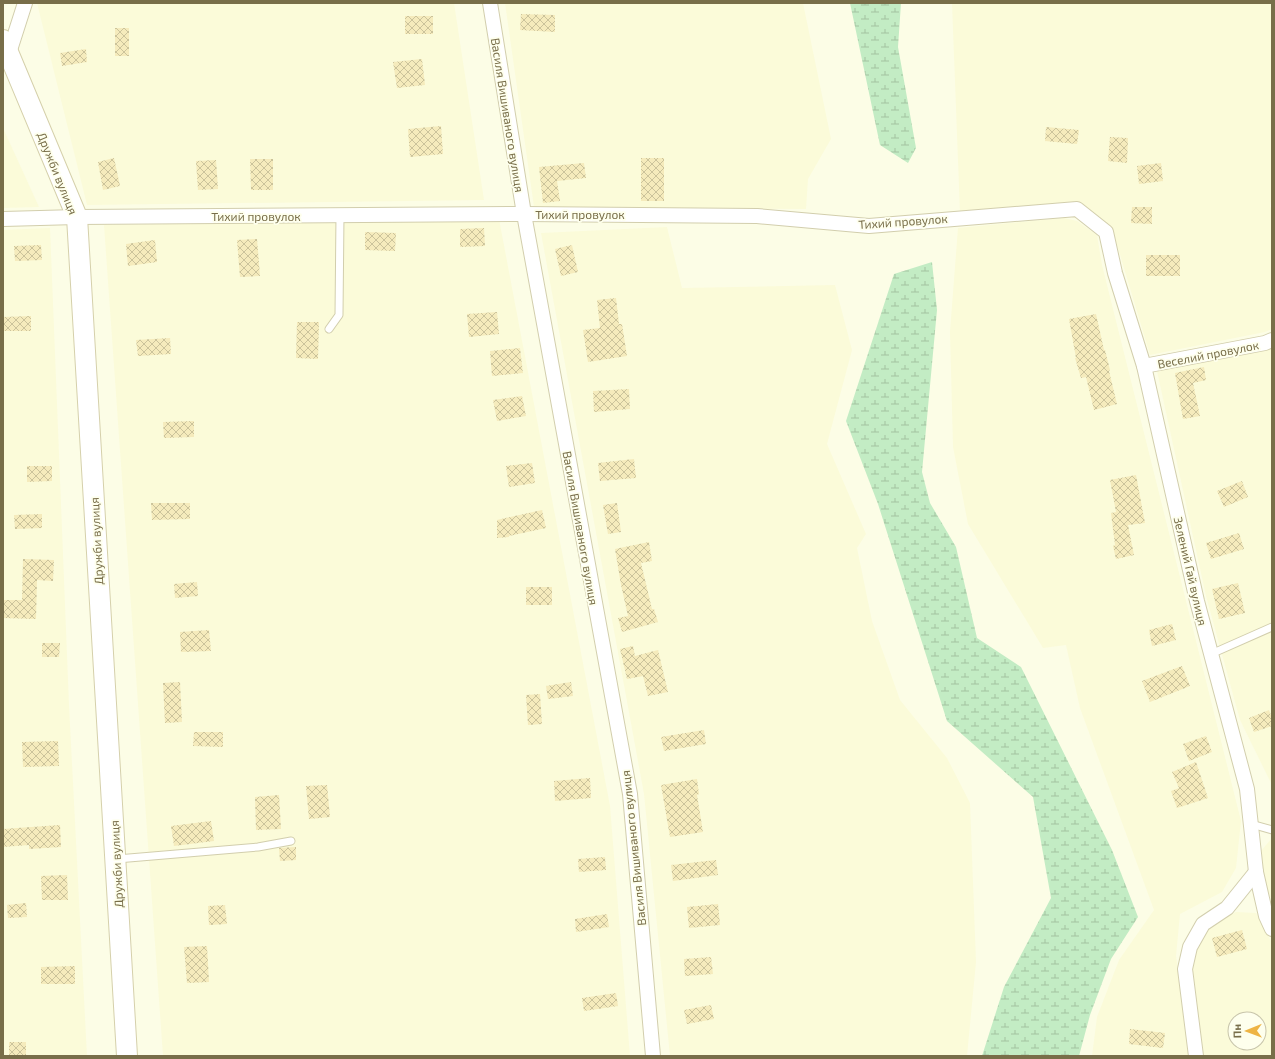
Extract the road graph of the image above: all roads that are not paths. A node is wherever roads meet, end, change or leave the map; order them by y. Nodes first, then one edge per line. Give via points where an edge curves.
1 (25, 3) edge
2 (490, 3) edge
3 (6, 46) edge
4 (524, 214) junction
5 (340, 215) junction
6 (77, 217) junction
7 (3, 219) edge
8 (1115, 272) joint
9 (329, 329) dead end
10 (1272, 340) edge
11 (1144, 366) junction
12 (1272, 627) edge
13 (1211, 654) junction
14 (1251, 824) junction
15 (1272, 830) edge
16 (291, 841) dead end
17 (115, 859) junction
18 (1256, 872) junction
19 (1272, 929) edge
20 (127, 1056) edge
21 (653, 1056) edge
22 (1196, 1056) edge

1 - 3 street
2 - 4 street, Василя Вишиваного вулиця
3 - 6 street, Дружби вулиця
4 - 5 street, Тихий провулок
4 - 8 street, Тихий провулок via 756,216 869,226 1077,209 1106,232
4 - 21 street, Василя Вишиваного вулиця via 630,794
5 - 6 street, Тихий провулок
5 - 9 lane via 339,315
6 - 7 street, Тихий провулок
6 - 17 street, Дружби вулиця
8 - 11 street, Зелений Гай вулиця
10 - 11 street, Веселий провулок
11 - 13 street, Зелений Гай вулиця
12 - 13 lane
13 - 14 street, Зелений Гай вулиця via 1247,789
14 - 15 lane
14 - 18 street, Зелений Гай вулиця
16 - 17 lane via 258,847
17 - 20 street, Дружби вулиця
18 - 19 street, Зелений Гай вулиця via 1266,916
18 - 22 street via 1228,908 1203,924 1190,947 1185,969

